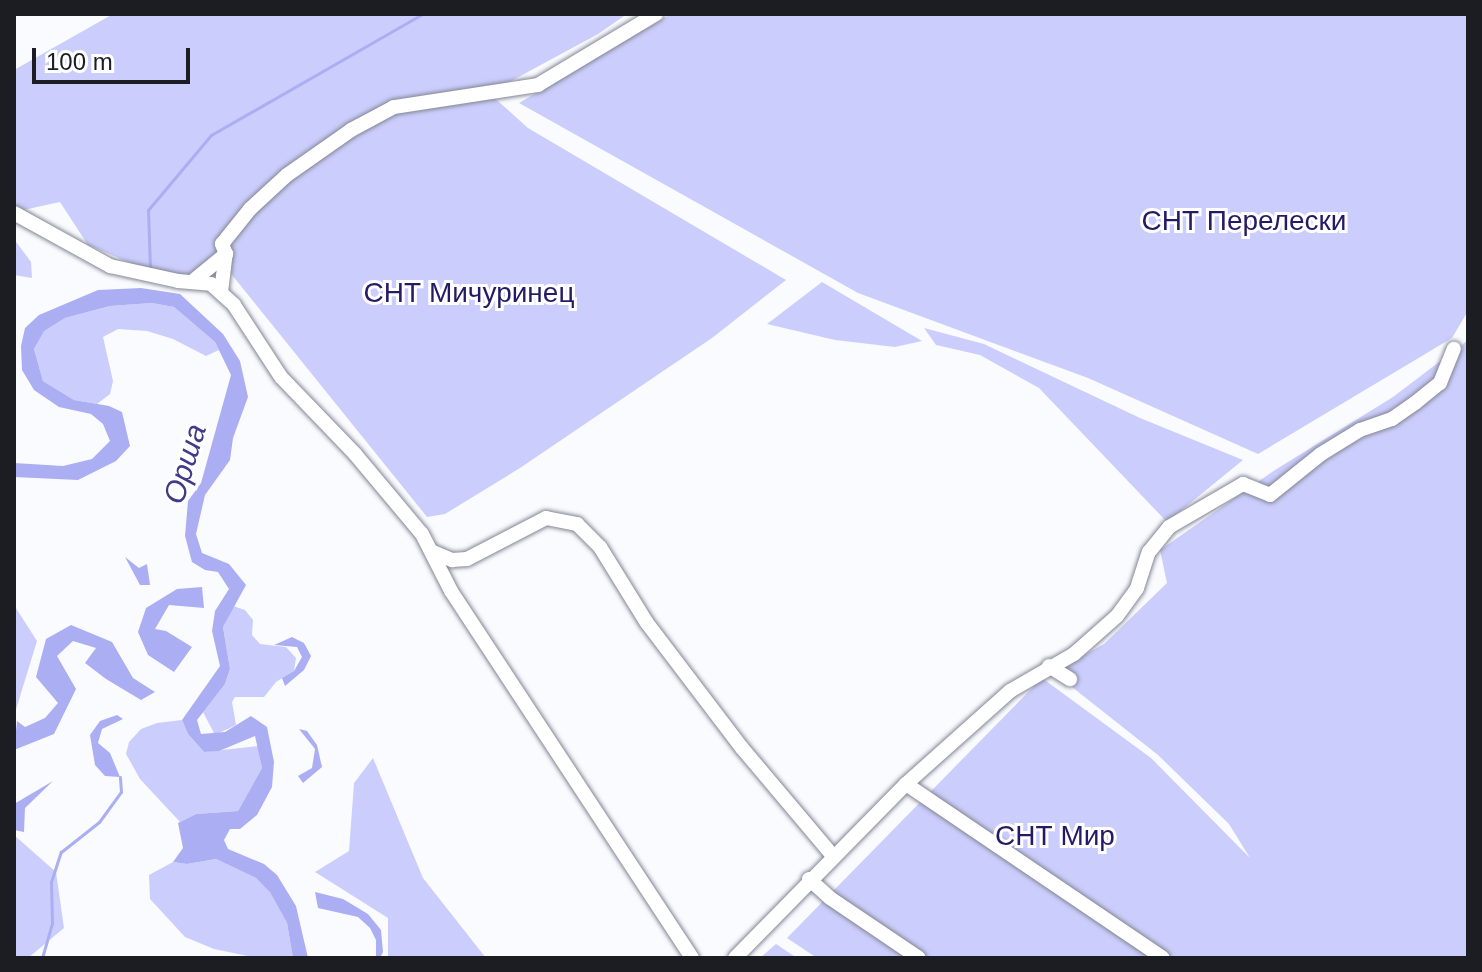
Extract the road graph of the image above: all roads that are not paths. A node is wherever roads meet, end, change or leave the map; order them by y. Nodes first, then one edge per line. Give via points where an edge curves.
1 (656, 14) edge
2 (14, 213) edge
3 (226, 254) junction
4 (193, 281) junction
5 (221, 292) junction
6 (1454, 349) dead end
7 (433, 552) junction
8 (1049, 666) junction
9 (1070, 679) dead end
10 (906, 784) junction
11 (833, 856) junction
12 (809, 879) junction
13 (692, 958) edge
14 (735, 958) edge
15 (919, 958) edge
16 (1163, 958) edge

1 - 3 street via 538,85 394,107 362,124 287,175 250,209 222,244
2 - 4 street via 110,266
3 - 4 street
3 - 5 street
4 - 5 street
5 - 7 street via 281,377 403,508
6 - 8 street via 1440,383 1392,419 1360,430 1321,454 1270,495 1243,484 1169,527 1149,552 1137,588 1117,616 1074,654
7 - 11 street via 452,560 467,559 546,518 577,524 600,547 647,623 742,748
7 - 13 street via 451,591
8 - 9 street
8 - 10 street via 1010,691
10 - 11 street
10 - 16 street
11 - 12 street
12 - 14 street
12 - 15 street

